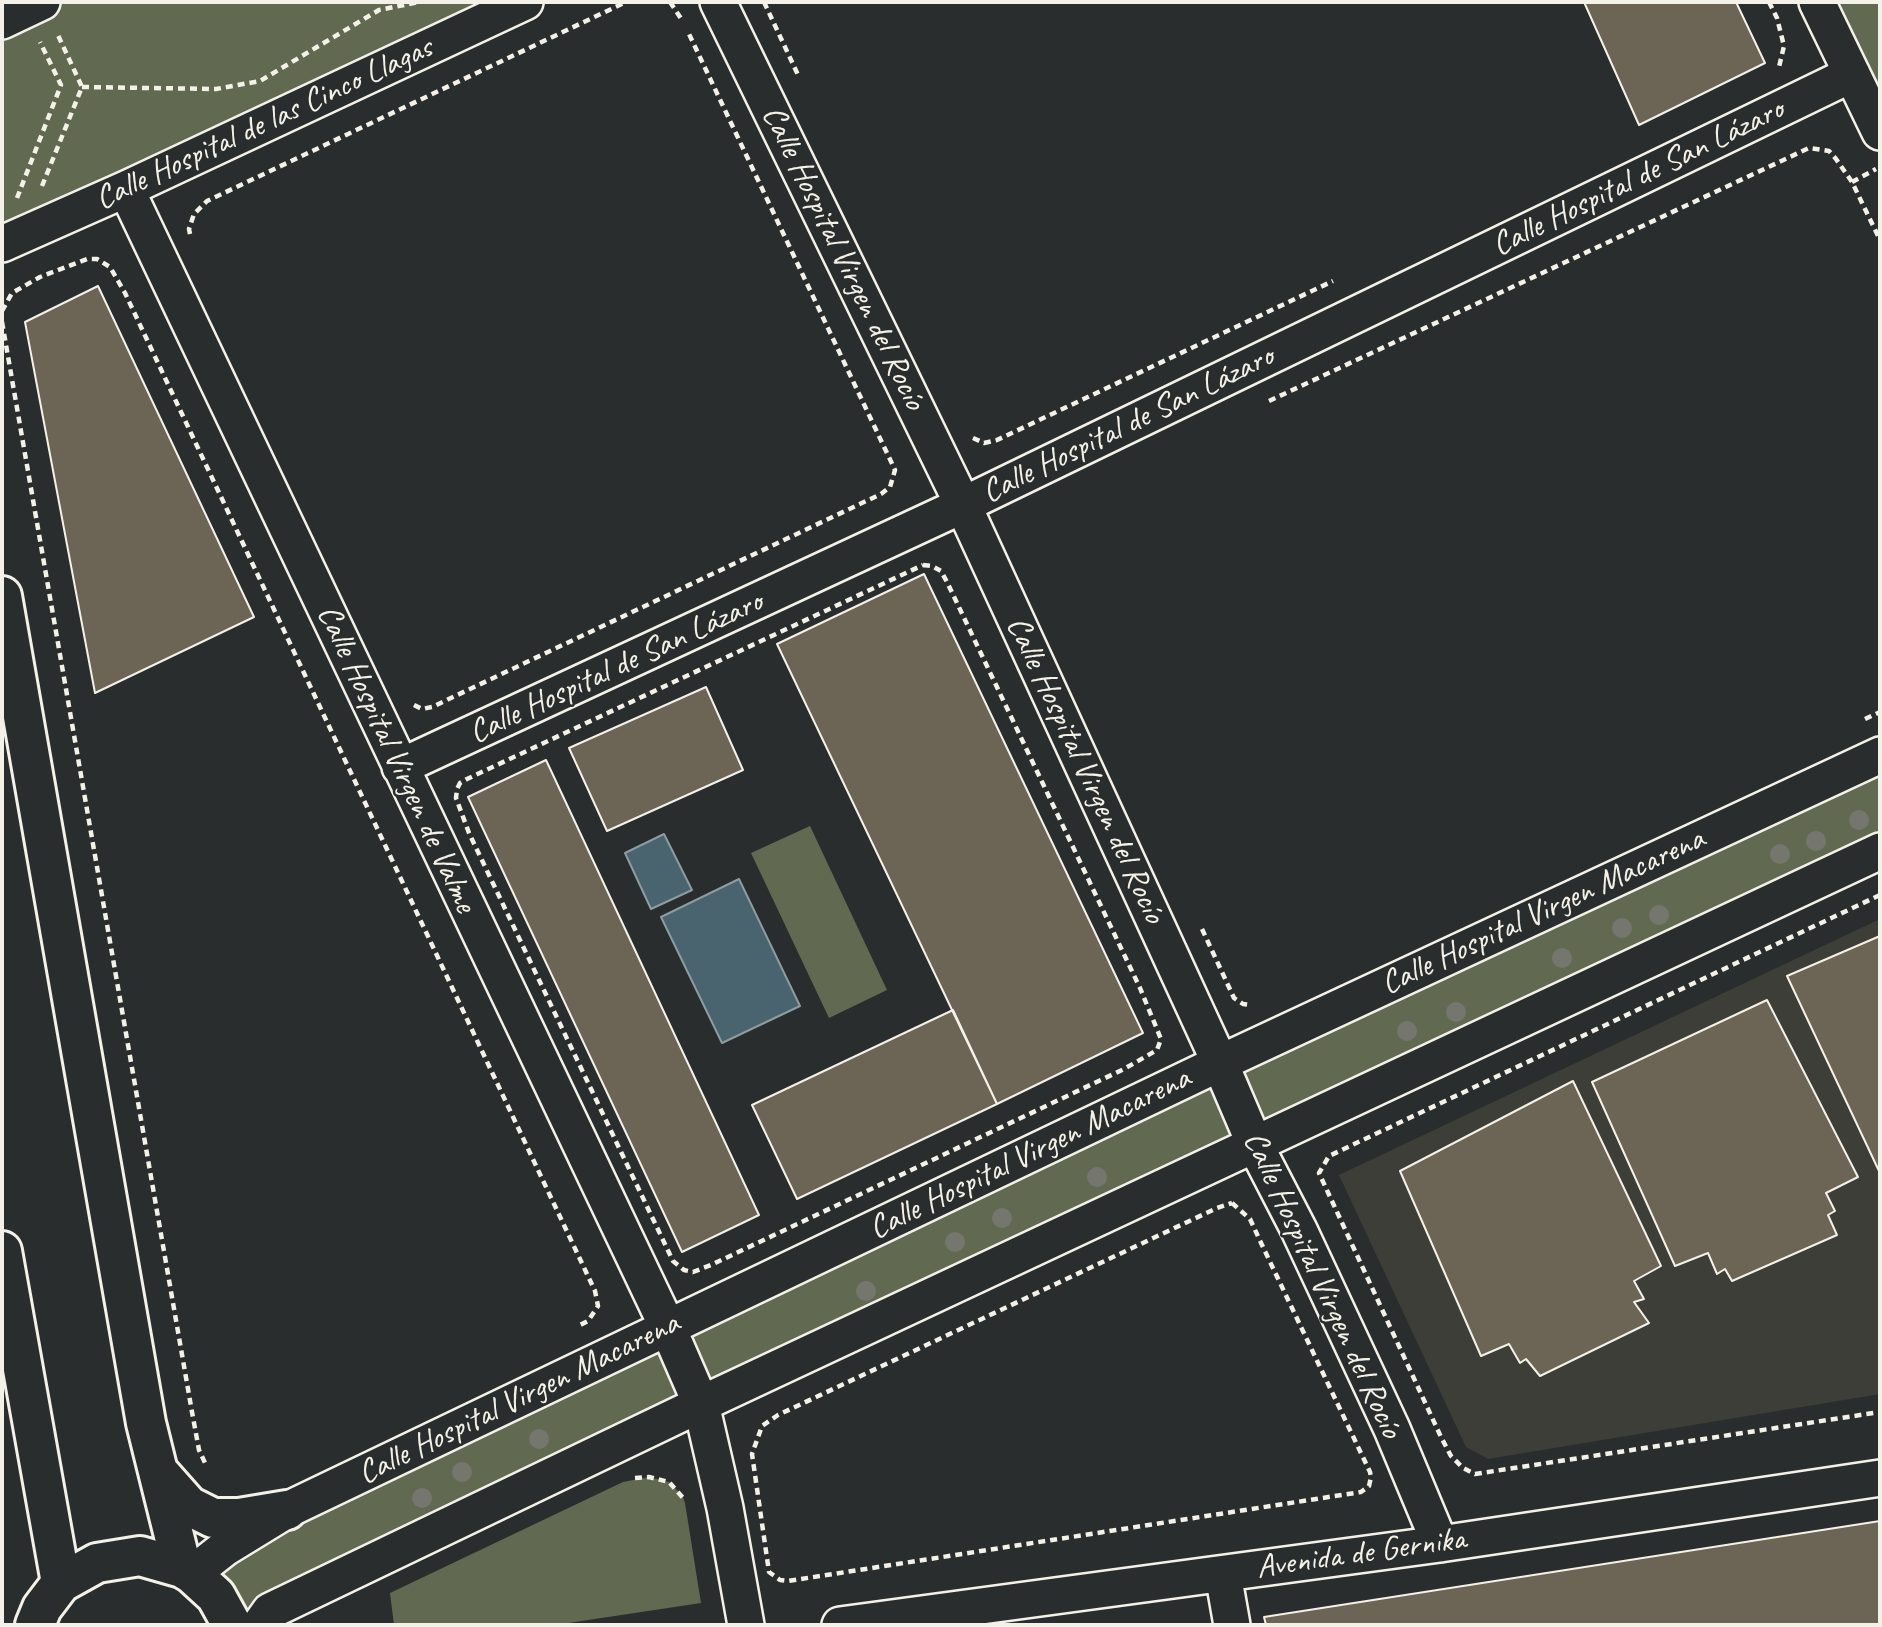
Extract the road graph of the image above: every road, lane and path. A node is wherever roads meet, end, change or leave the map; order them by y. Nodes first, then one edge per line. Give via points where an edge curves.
1 (419, 2) edge
2 (525, 2) edge
3 (623, 2) edge
4 (670, 2) edge
5 (718, 2) edge
6 (764, 2) edge
7 (1769, 2) edge
8 (1817, 2) edge
9 (31, 16) edge
10 (1778, 70) dead end
11 (1852, 74) junction
12 (82, 87) junction
13 (804, 88) dead end
14 (1880, 132) edge
15 (1880, 167) edge
16 (1852, 182) junction
17 (126, 189) junction
18 (40, 190) dead end
19 (191, 237) dead end
20 (12, 240) edge
21 (1880, 240) edge
22 (40, 277) junction
23 (1341, 277) dead end
24 (2, 311) edge
25 (2, 322) edge
26 (1263, 404) dead end
27 (966, 429) dead end
28 (963, 505) junction
29 (2, 596) edge
30 (410, 703) dead end
31 (1880, 712) edge
32 (1856, 724) dead end
33 (1880, 755) edge
34 (400, 767) junction
35 (1880, 851) edge
36 (1880, 895) edge
37 (1196, 917) dead end
38 (1713, 930) junction
39 (1730, 966) junction
40 (1263, 1003) dead end
41 (1220, 1063) junction
42 (1124, 1069) junction
43 (1140, 1101) junction
44 (1339, 1106) junction
45 (1356, 1143) junction
46 (1255, 1145) junction
47 (1179, 1181) junction
48 (1196, 1218) junction
49 (2, 1251) edge
50 (576, 1327) dead end
51 (668, 1328) junction
52 (701, 1404) junction
53 (1880, 1412) edge
54 (208, 1468) dead end
55 (157, 1470) junction
56 (1880, 1478) edge
57 (287, 1510) junction
58 (1440, 1544) junction
59 (187, 1571) junction
60 (1223, 1573) junction
61 (61, 1583) junction
62 (257, 1624) edge
63 (35, 1625) edge
64 (746, 1625) edge
65 (840, 1625) edge
66 (1231, 1625) edge

1 - 12 path via 379,10 260,80 216,89
2 - 17 street, Calle Hospital de las Cinco Llagas
3 - 19 path via 207,201 194,214
4 - 30 path via 679,12 895,470 890,487 432,707 422,709
5 - 28 street, Calle Hospital Virgen del Rocío
6 - 13 path
7 - 10 path via 1784,46
8 - 11 street
9 - 12 path
9 - 20 path via 61,85 12,210
11 - 14 street
11 - 28 street, Calle Hospital de San Lázaro
12 - 18 path
15 - 16 path
16 - 21 path
16 - 26 path via 1829,151 1810,148
17 - 20 street, Calle Hospital de las Cinco Llagas
17 - 34 street, Calle Hospital Virgen de Valme
20 - 22 path
22 - 24 path via 12,293
22 - 50 path via 97,259 110,267 125,293 595,1291 597,1306 588,1321
23 - 27 path via 997,440 984,443
25 - 54 path via 192,1412
28 - 34 street, Calle Hospital de San Lázaro
28 - 41 street, Calle Hospital Virgen del Rocío
29 - 55 main road
31 - 32 path
33 - 41 street, Calle Hospital Virgen Macarena
34 - 51 street, Calle Hospital Virgen de Valme
35 - 38 street
36 - 39 path
37 - 40 path via 1234,998 1254,1006
38 - 39 path
38 - 44 street
39 - 45 path
41 - 43 street, Calle Hospital Virgen Macarena
41 - 46 street, Calle Hospital Virgen del Rocío
42 - 42 path via 711,1265 693,1272 684,1270 674,1261 469,833 458,806 457,789 467,779 916,566 932,566 947,582 1159,1029 1157,1050
42 - 43 path
43 - 51 street, Calle Hospital Virgen Macarena
44 - 45 path
44 - 46 street
45 - 53 path via 1329,1156 1319,1173 1441,1437 1463,1468 1475,1474
46 - 47 street
46 - 58 street, Calle Hospital Virgen del Rocío via 1392,1429
47 - 48 path
47 - 52 street
48 - 48 path via 762,1426 752,1454 769,1572 788,1581 1361,1492 1369,1486 1370,1472 1250,1219 1232,1203
49 - 61 main road
51 - 52 street, Calle Hospital Virgen de Valme
51 - 57 street, Calle Hospital Virgen Macarena
52 - 62 street via 270,1611
52 - 64 street, Calle Hospital Virgen de Valme
55 - 57 main road via 189,1506 213,1518
55 - 59 main road
56 - 58 street, Avenida de Gernika
57 - 59 street, Calle Hospital Virgen Macarena
58 - 60 street, Avenida de Gernika
59 - 61 main road via 140,1556 97,1563
59 - 62 main road
60 - 65 street, Avenida de Gernika
60 - 66 street
61 - 63 main road

